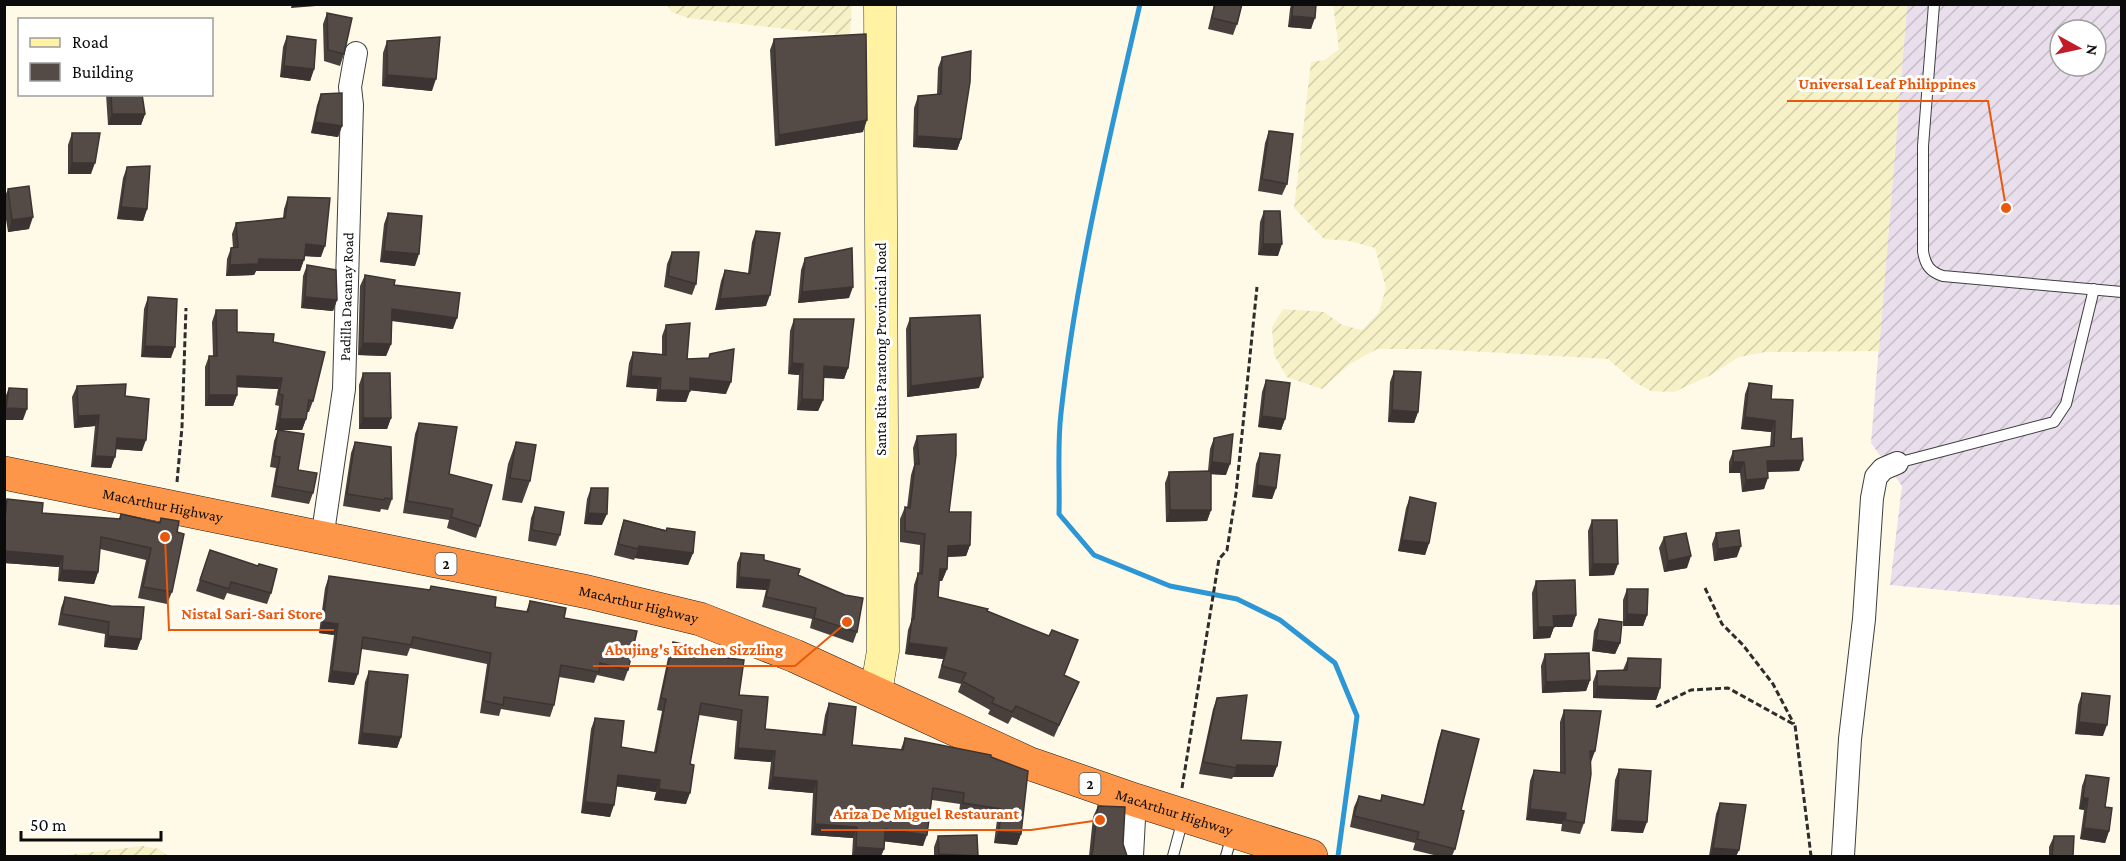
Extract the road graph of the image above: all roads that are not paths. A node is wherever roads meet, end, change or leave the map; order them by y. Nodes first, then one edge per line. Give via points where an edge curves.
1 (880, 4) edge
2 (1934, 4) edge
3 (356, 53) dead end
4 (2094, 289) junction
5 (2121, 292) edge
6 (1897, 463) joint
7 (4, 473) edge
8 (322, 539) junction
9 (876, 692) junction
10 (1135, 800) junction
11 (1180, 815) junction
12 (1230, 844) edge
13 (1132, 856) edge
14 (1173, 856) edge
15 (1311, 856) edge
16 (1843, 856) edge

1 - 9 street, Santa Rita Paratong Provincial Road via 883,651
2 - 4 lane via 1923,146 1923,251 1927,267 1943,276
3 - 8 street, Padilla Dacanay Road via 350,87 344,389
4 - 5 lane
4 - 6 lane via 2066,404 2054,422
6 - 16 street via 1876,477 1872,498
7 - 8 highway, MacArthur Highway / 2
8 - 9 highway, MacArthur Highway / 2 via 588,592 700,619
9 - 10 highway, MacArthur Highway / 2 via 1028,763
10 - 11 highway, MacArthur Highway / 2
10 - 13 street
11 - 12 highway, MacArthur Highway / 2
11 - 14 lane
12 - 15 highway, MacArthur Highway / 2

